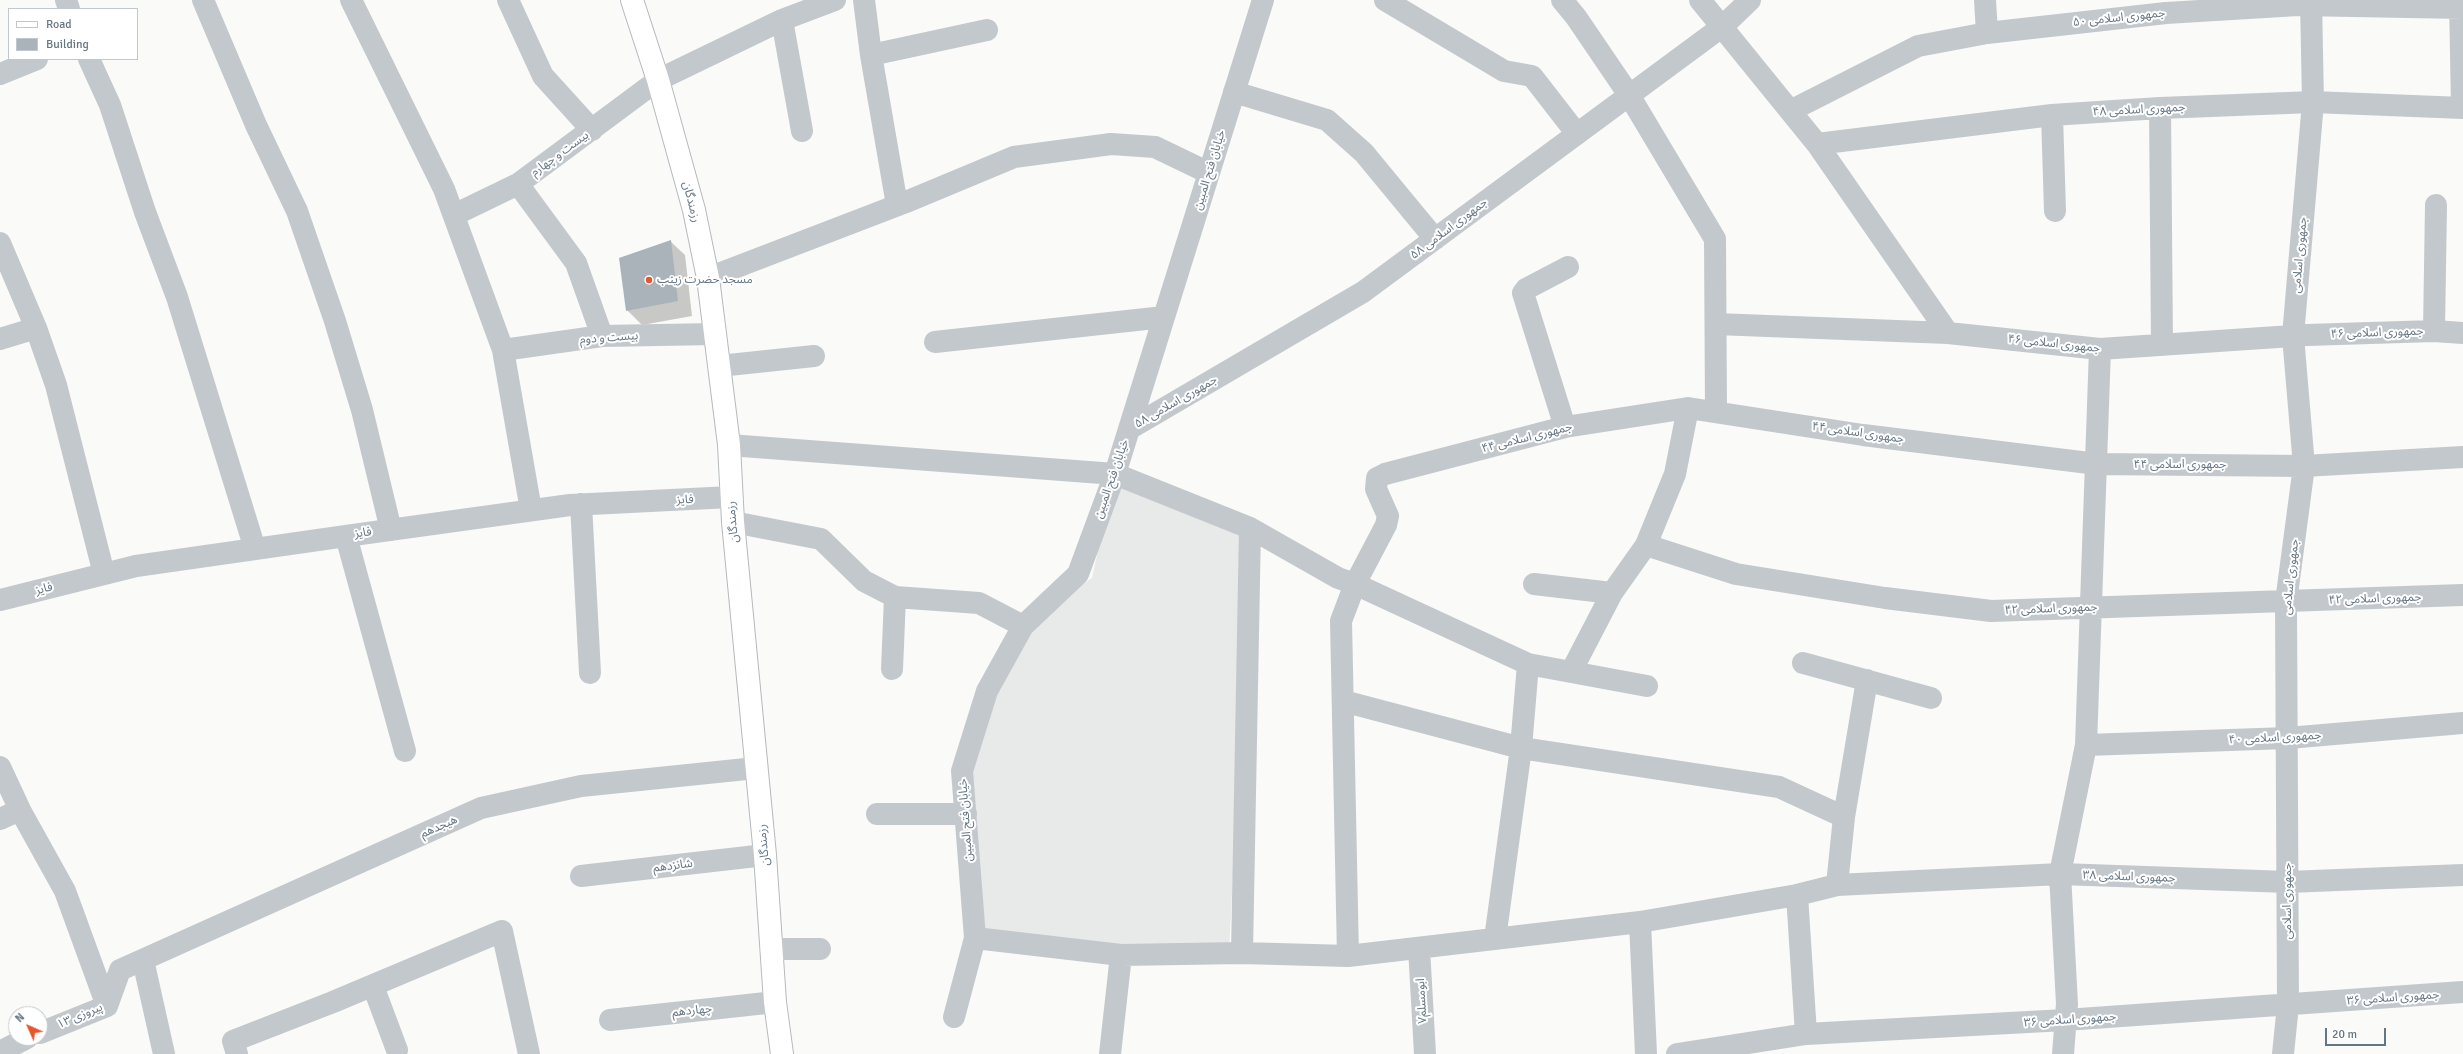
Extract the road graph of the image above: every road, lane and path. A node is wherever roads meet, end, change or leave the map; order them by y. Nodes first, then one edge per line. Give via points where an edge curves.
1 (203, 0) edge
2 (351, 0) edge
3 (508, 0) edge
4 (632, 0) edge
5 (835, 0) edge
6 (864, 0) edge
7 (1263, 0) edge
8 (1385, 0) edge
9 (1562, 0) edge
10 (1700, 0) edge
11 (1750, 0) edge
12 (1985, 0) edge
13 (2312, 3) edge
14 (2461, 5) edge
15 (782, 20) junction
16 (1723, 26) junction
17 (987, 30) dead end
18 (1987, 33) junction
19 (871, 55) junction
20 (35, 60) edge
21 (89, 60) edge
22 (0, 74) edge
23 (658, 80) junction
24 (1234, 92) junction
25 (1629, 95) junction
26 (2313, 102) junction
27 (2160, 108) junction
28 (2463, 108) edge
29 (1792, 110) junction
30 (2052, 115) junction
31 (592, 130) junction
32 (802, 131) dead end
33 (1577, 134) junction
34 (1817, 144) junction
35 (1209, 173) junction
36 (518, 184) junction
37 (897, 205) junction
38 (2436, 206) dead end
39 (2055, 211) dead end
40 (454, 215) junction
41 (1435, 239) junction
42 (0, 243) edge
43 (1568, 267) dead end
44 (708, 278) junction
45 (1164, 317) junction
46 (1716, 324) junction
47 (36, 328) junction
48 (2434, 331) junction
49 (1948, 333) junction
50 (2463, 333) edge
51 (715, 334) junction
52 (602, 336) junction
53 (2293, 336) junction
54 (0, 339) edge
55 (934, 342) dead end
56 (2162, 345) junction
57 (503, 350) junction
58 (2100, 350) junction
59 (814, 356) dead end
60 (719, 366) junction
61 (1688, 408) junction
62 (1716, 411) junction
63 (1565, 427) junction
64 (1129, 429) junction
65 (729, 445) junction
66 (2463, 457) edge
67 (2097, 464) junction
68 (2304, 466) junction
69 (1115, 474) junction
70 (731, 497) junction
71 (581, 504) junction
72 (531, 510) junction
73 (733, 522) junction
74 (1250, 528) junction
75 (391, 530) junction
76 (346, 536) junction
77 (1646, 545) junction
78 (255, 549) junction
79 (104, 574) junction
80 (1355, 584) junction
81 (1534, 584) dead end
82 (1612, 593) junction
83 (2463, 595) edge
84 (895, 597) junction
85 (0, 600) edge
86 (2286, 602) junction
87 (2091, 608) junction
88 (1023, 626) junction
89 (1803, 663) dead end
90 (1528, 664) junction
91 (892, 669) dead end
92 (1572, 670) junction
93 (590, 673) dead end
94 (1867, 680) junction
95 (1647, 686) dead end
96 (1931, 698) dead end
97 (1343, 701) junction
98 (2463, 723) edge
99 (2288, 738) junction
100 (2086, 745) junction
101 (1521, 748) junction
102 (405, 751) dead end
103 (0, 766) edge
104 (756, 768) junction
105 (20, 810) junction
106 (877, 814) dead end
107 (966, 814) junction
108 (1844, 817) junction
109 (0, 819) edge
110 (765, 855) junction
111 (2060, 874) junction
112 (2463, 875) edge
113 (581, 876) dead end
114 (2288, 882) junction
115 (1837, 885) junction
116 (1797, 895) junction
117 (1640, 922) junction
118 (975, 938) junction
119 (1495, 939) junction
120 (1419, 948) junction
121 (771, 949) junction
122 (820, 949) dead end
123 (1242, 952) junction
124 (1121, 955) junction
125 (1348, 956) junction
126 (143, 960) junction
127 (373, 986) junction
128 (2463, 992) edge
129 (775, 1002) junction
130 (2288, 1005) junction
131 (107, 1006) junction
132 (954, 1017) dead end
133 (610, 1020) dead end
134 (2065, 1020) junction
135 (48, 1030) edge
136 (1806, 1034) junction
137 (12, 1046) edge
138 (397, 1050) dead end
139 (0, 1052) edge
140 (164, 1054) edge
141 (237, 1054) edge
142 (529, 1054) edge
143 (782, 1054) edge
144 (1110, 1054) edge
145 (1424, 1054) edge
146 (1646, 1054) edge
147 (1677, 1054) edge
148 (2063, 1054) edge
149 (2283, 1054) edge

1 - 75 street via 256,125 297,211 360,403
2 - 40 street via 444,189
3 - 31 street via 543,76
4 - 23 main road, رزمندگان
5 - 15 street, بیست و چهارم
6 - 19 street
7 - 24 street, خیابان فتح المبین
8 - 33 street via 1504,71 1532,76
9 - 25 street
10 - 16 street
11 - 16 street, جمهوری اسلامی ۵۸
12 - 18 street
13 - 14 street, جمهوری اسلامی ۵۰
13 - 18 street, جمهوری اسلامی ۵۰ via 2166,13
13 - 26 street, جمهوری اسلامی
14 - 28 street
15 - 23 street, بیست و چهارم
15 - 32 street
16 - 25 street, جمهوری اسلامی ۵۸
16 - 29 street
17 - 19 street
18 - 29 street, جمهوری اسلامی ۵۰ via 1918,46
19 - 37 street
20 - 22 street
21 - 78 street via 110,105 145,212 177,297
23 - 31 street, بیست و چهارم
23 - 44 main road, رزمندگان via 694,210
24 - 35 street, خیابان فتح المبین
24 - 41 street via 1327,120 1364,153
25 - 33 street, جمهوری اسلامی ۵۸
25 - 46 street via 1715,238
26 - 27 street, جمهوری اسلامی ۴۸
26 - 28 street, جمهوری اسلامی ۴۸
26 - 53 street, جمهوری اسلامی
27 - 30 street, جمهوری اسلامی ۴۸
27 - 56 street
29 - 34 street
30 - 34 street, جمهوری اسلامی ۴۸
30 - 39 street
31 - 36 street, بیست و چهارم
33 - 41 street, جمهوری اسلامی ۵۸
34 - 49 street
35 - 37 street via 1155,147 1110,144 1014,157
35 - 45 street, خیابان فتح المبین
36 - 40 street, بیست و چهارم
36 - 52 street via 576,263
37 - 44 street
38 - 48 street
40 - 57 street
41 - 64 street, جمهوری اسلامی ۵۸ via 1364,292
42 - 47 street
43 - 63 street via 1523,293
44 - 51 main road, رزمندگان
45 - 55 street
45 - 64 street, خیابان فتح المبین
46 - 49 street, جمهوری اسلامی ۴۶
46 - 62 street
47 - 54 street
47 - 79 street via 56,385
48 - 50 street, جمهوری اسلامی ۴۶
48 - 53 street, جمهوری اسلامی ۴۶
49 - 58 street, جمهوری اسلامی ۴۶
51 - 52 street, بیست و دوم
51 - 60 main road, رزمندگان
52 - 57 street, بیست و دوم
53 - 56 street, جمهوری اسلامی ۴۶
53 - 68 street, جمهوری اسلامی
56 - 58 street, جمهوری اسلامی ۴۶
57 - 72 street
58 - 67 street
59 - 60 street
60 - 65 main road, رزمندگان
61 - 62 street, جمهوری اسلامی ۴۴
61 - 63 street, جمهوری اسلامی ۴۴
61 - 77 street via 1674,474
62 - 67 street, جمهوری اسلامی ۴۴ via 1863,435
63 - 80 street, جمهوری اسلامی ۴۴ via 1377,478 1376,489 1388,516
64 - 69 street, خیابان فتح المبین
65 - 69 street
65 - 70 main road, رزمندگان
66 - 68 street, جمهوری اسلامی ۴۴
67 - 68 street, جمهوری اسلامی ۴۴
67 - 87 street
68 - 86 street, جمهوری اسلامی
69 - 74 street
69 - 88 street, خیابان فتح المبین via 1078,574
70 - 71 street, فایز
70 - 73 main road, رزمندگان
71 - 72 street, فایز
71 - 93 street
72 - 75 street, فایز
73 - 84 street via 821,539 864,581
73 - 104 main road, رزمندگان
74 - 80 street via 1338,578
74 - 123 street
75 - 76 street, فایز
76 - 78 street, فایز
76 - 102 street
77 - 82 street
77 - 87 street, جمهوری اسلامی ۴۲ via 1736,574 1885,598 1991,611
78 - 79 street, فایز via 136,566
79 - 85 street, فایز
80 - 90 street
80 - 97 street via 1341,621
81 - 82 street
82 - 92 street
83 - 86 street, جمهوری اسلامی ۴۲
84 - 88 street via 979,603
84 - 91 street
86 - 87 street, جمهوری اسلامی ۴۲
86 - 99 street, جمهوری اسلامی
87 - 100 street
88 - 107 street, خیابان فتح المبین via 987,692 962,771
89 - 94 street
90 - 92 street
90 - 101 street
92 - 95 street
94 - 96 street
94 - 108 street
97 - 101 street
97 - 125 street
98 - 99 street, جمهوری اسلامی ۴۰
99 - 100 street, جمهوری اسلامی ۴۰
99 - 114 street, جمهوری اسلامی
100 - 111 street
101 - 108 street via 1779,787
101 - 119 street
103 - 105 street
104 - 110 main road, رزمندگان
104 - 126 street, هیجدهم via 581,786 481,808
105 - 109 street
105 - 131 street via 65,891
106 - 107 street
107 - 118 street, خیابان فتح المبین
108 - 115 street
110 - 113 street, شانزدهم
110 - 121 main road, رزمندگان
111 - 114 street, جمهوری اسلامی ۳۸
111 - 115 street, جمهوری اسلامی ۳۸
111 - 134 street via 2067,1004
112 - 114 street, جمهوری اسلامی ۳۸
114 - 130 street, جمهوری اسلامی
115 - 116 street, جمهوری اسلامی ۳۸
116 - 117 street, جمهوری اسلامی ۳۸
116 - 136 street
117 - 119 street, جمهوری اسلامی ۳۸
117 - 146 street
118 - 124 street, جمهوری اسلامی ۳۸
118 - 132 street, خیابان فتح المبین
119 - 120 street, جمهوری اسلامی ۳۸
120 - 125 street, جمهوری اسلامی ۳۸
120 - 145 street, ابومسلم۷
121 - 122 street
121 - 129 main road, رزمندگان
123 - 124 street, جمهوری اسلامی ۳۸
123 - 125 street, جمهوری اسلامی ۳۸
124 - 144 street
126 - 131 street, پیروزی ۱۳ via 120,970
126 - 140 street
127 - 138 street
127 - 141 street via 233,1041
127 - 142 street via 502,931
128 - 130 street, جمهوری اسلامی ۳۶
129 - 133 street, چهاردهم
129 - 143 main road, رزمندگان
130 - 134 street, جمهوری اسلامی ۳۶
130 - 149 street, جمهوری اسلامی
131 - 135 street, پیروزی ۱۳
134 - 136 street, جمهوری اسلامی ۳۶
134 - 148 street
136 - 147 street, جمهوری اسلامی ۳۶
137 - 139 street

